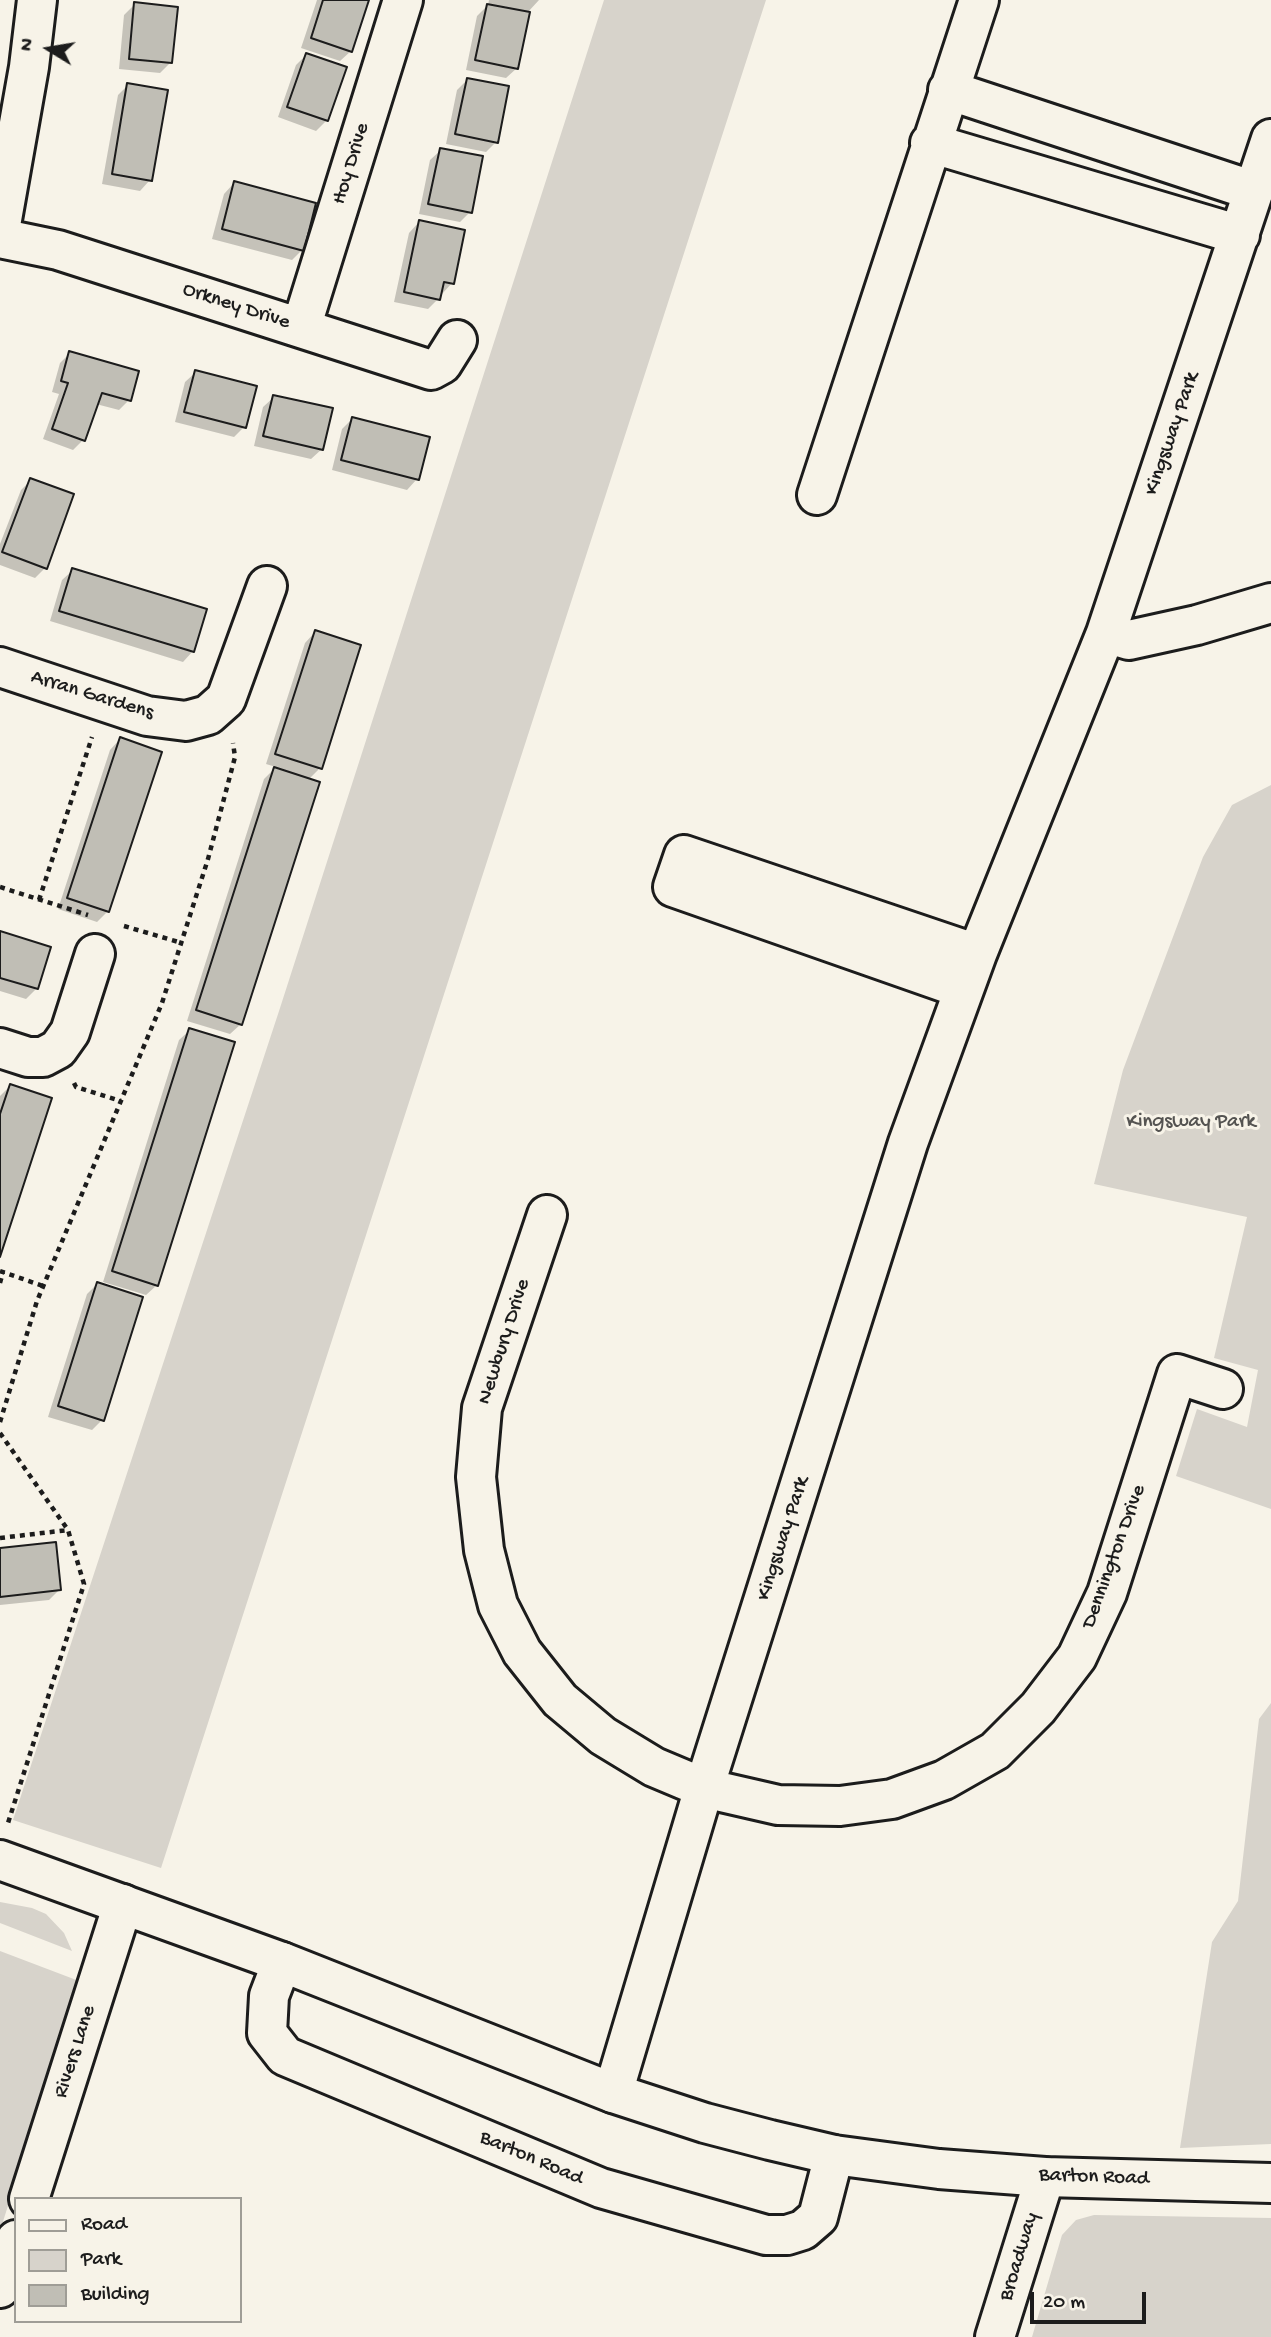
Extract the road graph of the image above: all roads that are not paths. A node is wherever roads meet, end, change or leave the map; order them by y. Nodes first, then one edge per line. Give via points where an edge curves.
1 (37, 0) edge
2 (403, 0) edge
3 (979, 0) edge
4 (948, 90) junction
5 (1271, 139) edge
6 (930, 143) junction
7 (1254, 191) junction
8 (0, 231) edge
9 (1240, 235) junction
10 (0, 238) edge
11 (300, 328) junction
12 (457, 340) dead end
13 (817, 495) dead end
14 (267, 586) dead end
15 (1271, 603) edge
16 (1107, 634) junction
17 (0, 667) edge
18 (95, 954) dead end
19 (977, 954) junction
20 (964, 989) junction
21 (0, 1048) edge
22 (547, 1215) dead end
23 (1223, 1390) dead end
24 (705, 1788) junction
25 (2, 1847) edge
26 (123, 1904) junction
27 (282, 1962) junction
28 (613, 2093) junction
29 (834, 2155) junction
30 (1045, 2177) junction
31 (1271, 2183) edge
32 (30, 2197) edge
33 (14, 2246) edge
34 (0, 2288) edge
35 (995, 2337) edge

1 - 8 street
2 - 11 street, Hoy Drive
3 - 4 street
4 - 6 street
4 - 7 street
5 - 7 street, Kingsway Park
6 - 9 street
6 - 13 street
7 - 9 street, Kingsway Park
9 - 16 street, Kingsway Park
10 - 11 street, Orkney Drive via 58,250
11 - 12 street, Orkney Drive via 431,370 442,363
14 - 17 street, Arran Gardens via 226,699 208,715 186,721 147,716
15 - 16 street via 1129,640
16 - 19 street, Kingsway Park
18 - 21 street via 70,1032 58,1049 43,1057 28,1057
19 - 20 street, Kingsway Park
19 - 20 street via 684,855 673,887
20 - 24 street, Kingsway Park via 908,1143
22 - 24 street, Newbury Drive via 482,1408 475,1477 484,1550 498,1605 523,1652 559,1700 603,1736 654,1767
23 - 24 street, Dennington Drive via 1177,1374 1107,1593 1077,1657 1038,1708 995,1751 944,1780 892,1799 840,1806 778,1805
24 - 28 street, Kingsway Park
25 - 26 street, Barton Road
26 - 27 street, Barton Road
26 - 32 street, Rivers Lane
27 - 28 street, Barton Road
27 - 29 street, Barton Road via 270,1996 267,2033 285,2056 601,2188 766,2235 787,2235 803,2230 818,2217
28 - 29 street, Barton Road via 705,2123
29 - 30 street, Barton Road
30 - 31 street, Barton Road
30 - 35 street, Broadway
33 - 34 street

